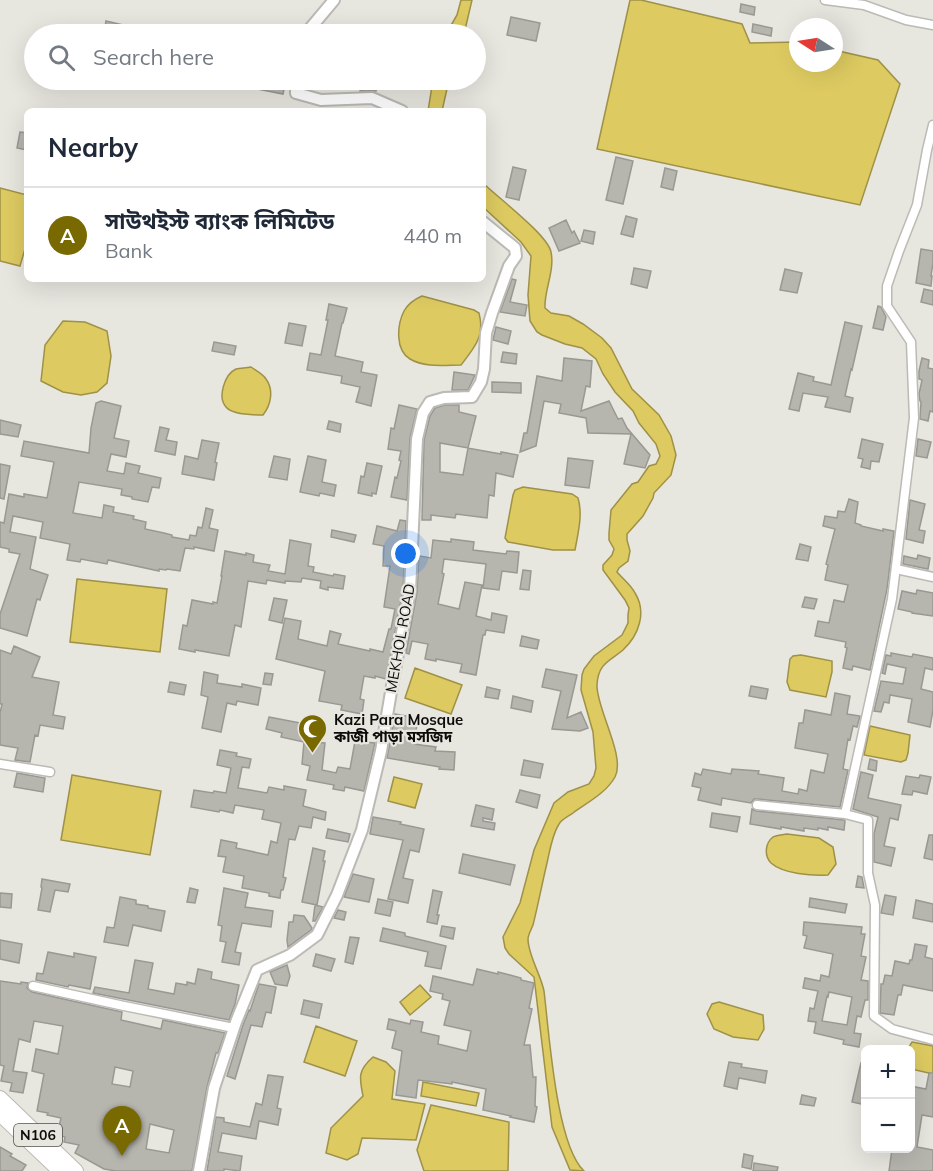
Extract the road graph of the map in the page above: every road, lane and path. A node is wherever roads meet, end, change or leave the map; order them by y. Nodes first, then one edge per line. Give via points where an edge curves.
1 (334, 0) edge
2 (825, 0) edge
3 (314, 24) edge
4 (933, 25) edge
5 (296, 90) edge
6 (395, 108) edge
7 (933, 125) edge
8 (486, 224) edge
9 (896, 569) junction
10 (933, 577) edge
11 (0, 764) edge
12 (50, 772) dead end
13 (758, 805) dead end
14 (845, 814) junction
15 (33, 986) dead end
16 (234, 1028) junction
17 (933, 1040) edge
18 (0, 1098) edge
19 (0, 1114) edge
20 (60, 1171) edge
21 (76, 1171) edge
22 (199, 1171) edge

1 - 3 street
2 - 4 street via 864,4 906,20
5 - 6 street via 321,100 372,98
7 - 9 street via 917,206 888,286 887,306 911,342 914,418
8 - 16 street, MEKHOL ROAD via 515,248 516,256 486,333 481,382 472,397 430,402 423,413 417,439 410,591 381,752 362,830 318,934 290,955 257,970
9 - 10 street
9 - 14 street
11 - 12 street
13 - 14 street
14 - 17 street via 868,820 868,873 875,905 874,1016 892,1029
15 - 16 street
16 - 22 street, MEKHOL ROAD via 214,1088
18 - 21 highway, N106
19 - 20 highway, N106

